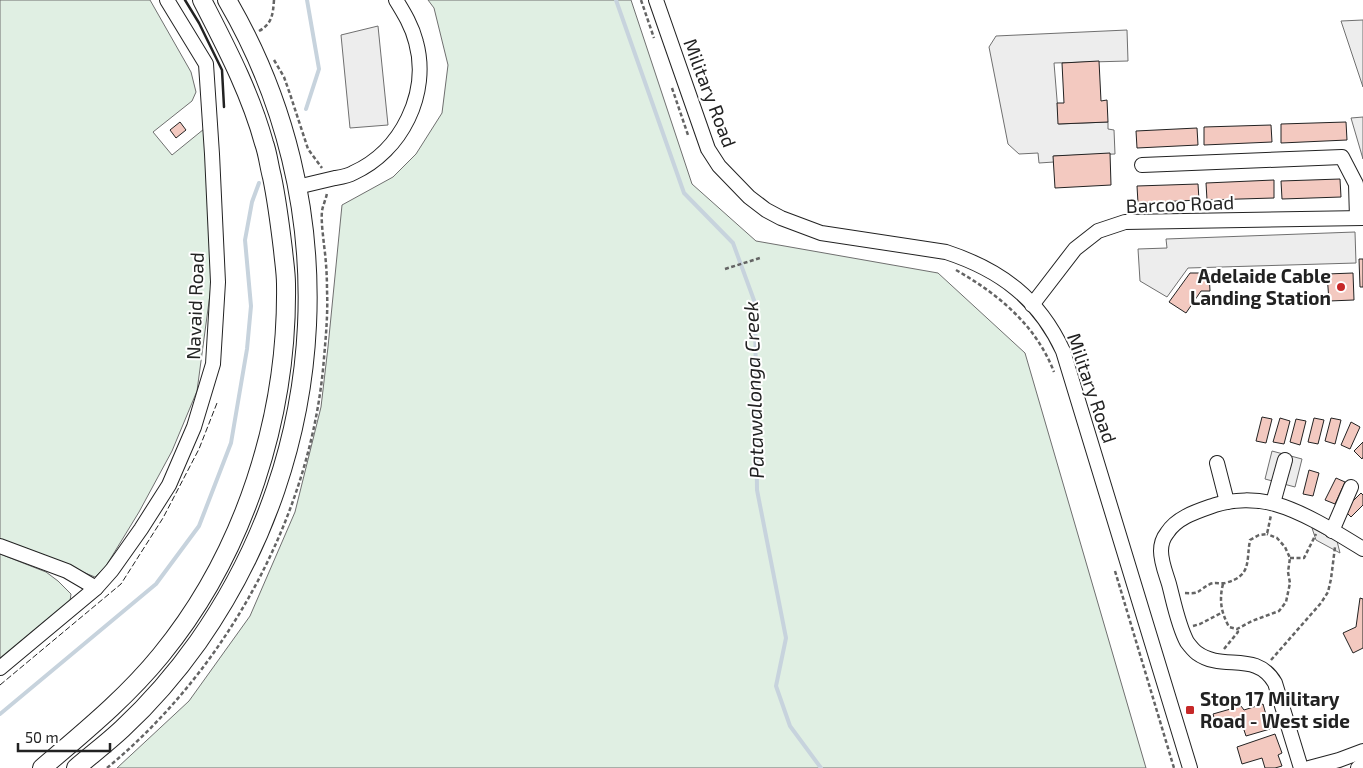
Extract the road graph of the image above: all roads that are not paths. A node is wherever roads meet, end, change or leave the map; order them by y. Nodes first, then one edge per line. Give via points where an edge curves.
1 (167, 0) edge
2 (202, 0) edge
3 (227, 0) edge
4 (396, 0) edge
5 (656, 0) edge
6 (1142, 165) dead end
7 (297, 187) junction
8 (1360, 218) edge
9 (286, 282) junction
10 (1032, 305) junction
11 (1285, 460) dead end
12 (1217, 463) dead end
13 (1352, 487) dead end
14 (1227, 502) junction
15 (1273, 503) junction
16 (1330, 530) junction
17 (0, 546) edge
18 (1363, 549) edge
19 (96, 588) junction
20 (0, 668) edge
21 (1363, 751) edge
22 (1363, 764) edge
23 (42, 768) edge
24 (76, 768) edge
25 (1190, 768) edge
26 (1301, 768) edge
27 (1310, 768) edge
28 (1358, 768) edge

1 - 19 street, Navaid Road via 206,64 218,282 212,364 194,427 169,485 142,529
2 - 9 main road via 250,100 267,156 279,211
3 - 7 main road via 254,50 282,123
4 - 7 street via 412,30 419,57 415,104 405,124 382,155 353,174
5 - 10 street, Military Road via 708,149 719,166 749,197 781,218 821,233 946,252 965,258 1001,277
6 - 8 street via 1342,157 1356,184
7 - 9 main road via 288,191 293,253
7 - 24 main road via 307,259 305,358 294,426 275,492 247,559 197,643 123,729
8 - 10 street, Barcoo Road via 1126,222 1098,231 1075,248
9 - 23 main road via 283,350 275,407 249,499 215,574 183,625 139,680
10 - 25 street, Military Road via 1048,323 1063,351
11 - 15 street
12 - 14 street
13 - 16 street
14 - 15 street
14 - 26 street via 1197,512 1172,526 1165,535 1162,558 1187,642 1196,652 1208,660 1246,662 1271,676
15 - 16 street
16 - 18 street
17 - 19 street via 67,572
19 - 20 street, Navaid Road
21 - 27 street
22 - 28 street

